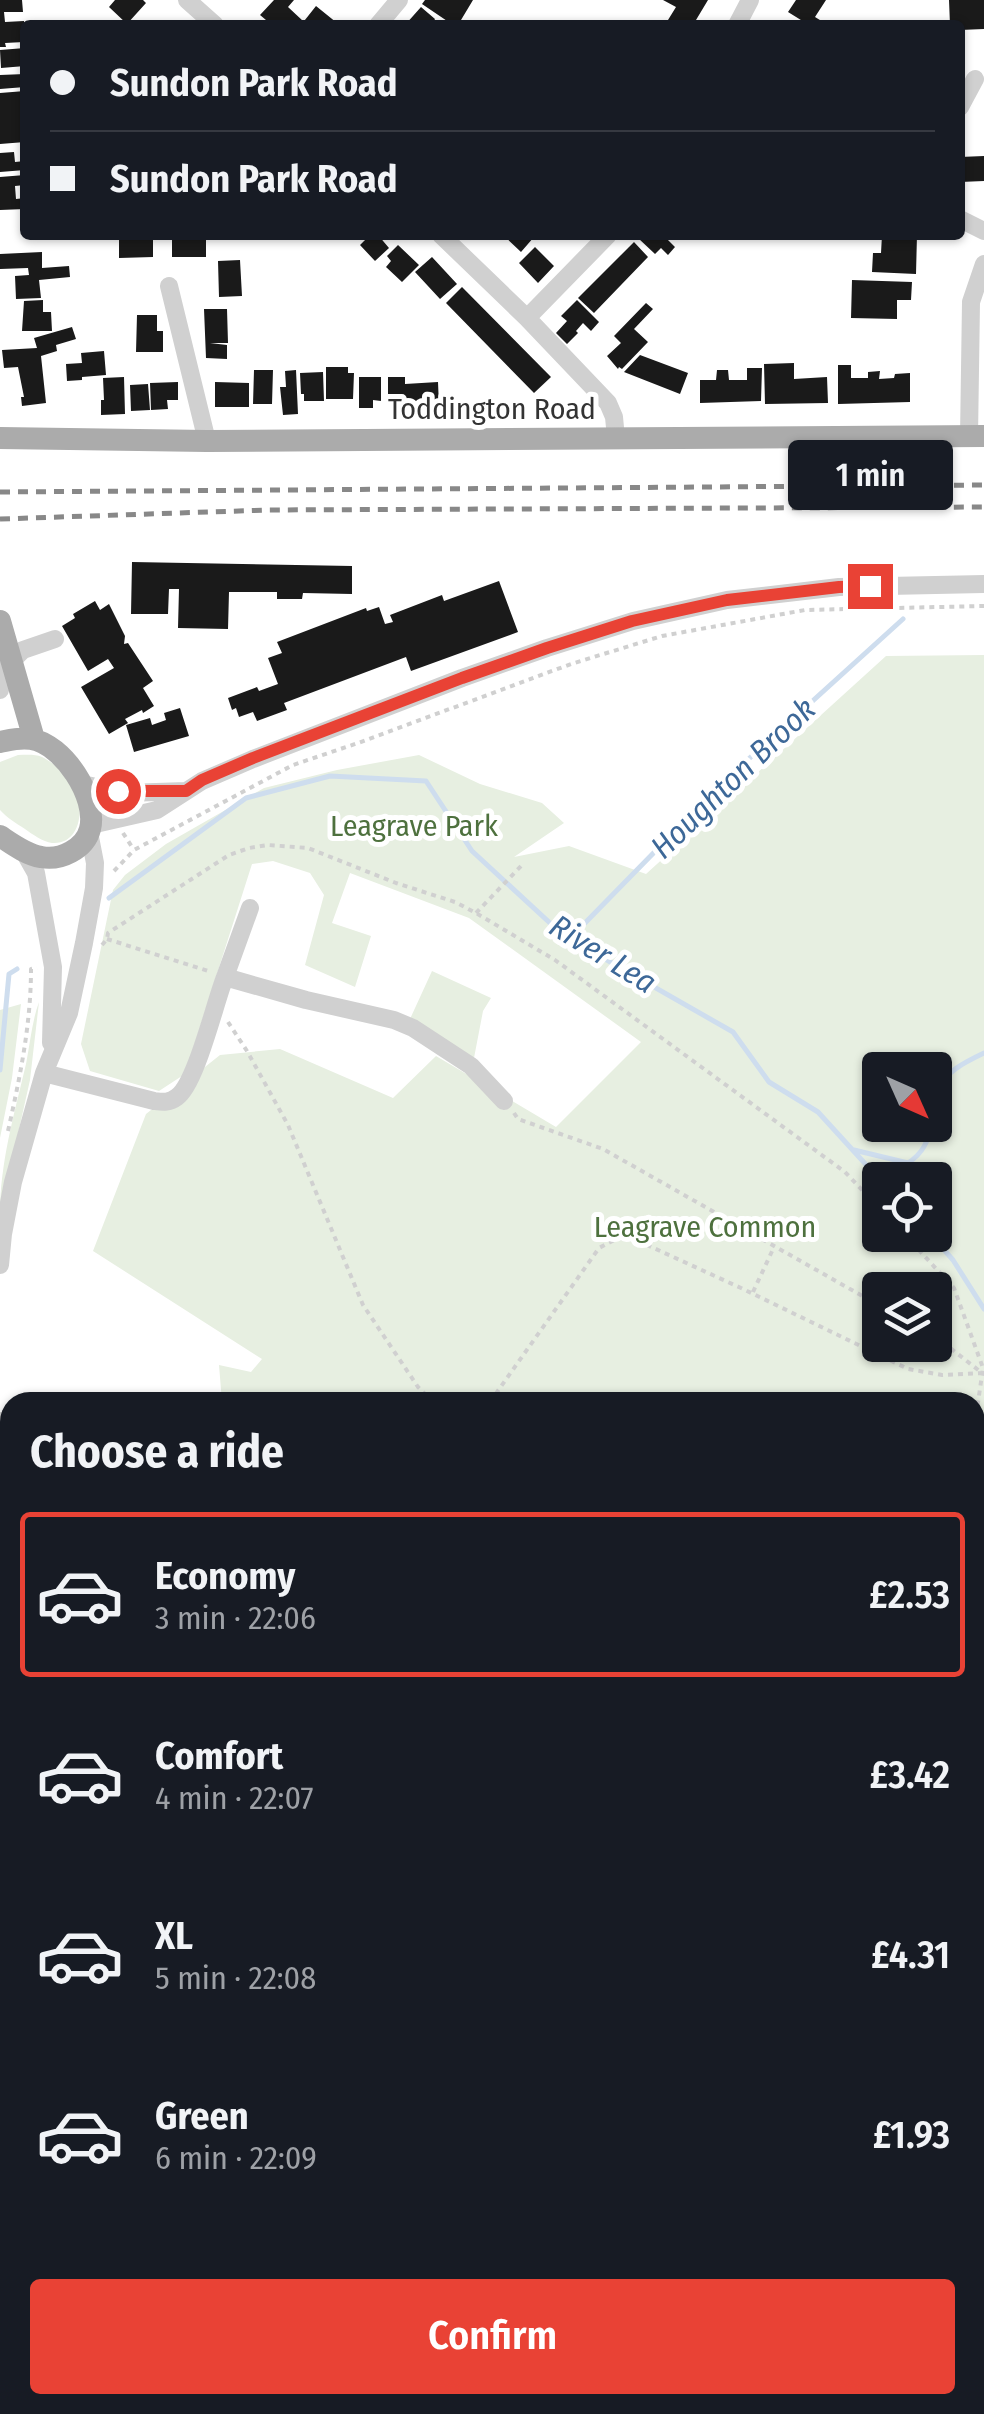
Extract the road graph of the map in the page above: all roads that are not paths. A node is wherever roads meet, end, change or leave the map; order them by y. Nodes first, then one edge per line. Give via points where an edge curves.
1 (187, 0) edge
2 (399, 0) edge
3 (209, 20) edge
4 (382, 20) edge
5 (975, 79) dead end
6 (965, 98) edge
7 (445, 240) edge
8 (603, 240) edge
9 (984, 264) edge
10 (168, 286) dead end
11 (978, 302) edge
12 (527, 318) junction
13 (976, 437) edge
14 (0, 438) edge
15 (616, 438) junction
16 (206, 441) junction
17 (984, 584) edge
18 (0, 621) edge
19 (55, 639) dead end
20 (13, 661) junction
21 (0, 690) edge
22 (34, 739) junction
23 (0, 742) edge
24 (82, 784) junction
25 (186, 791) junction
26 (90, 828) junction
27 (0, 836) edge
28 (22, 850) junction
29 (250, 908) dead end
30 (225, 976) junction
31 (50, 1054) junction
32 (44, 1073) junction
33 (504, 1101) road end
34 (0, 1265) edge

1 - 3 street
2 - 4 street
5 - 6 street
7 - 12 street
8 - 12 street
9 - 11 street
10 - 16 street
11 - 13 street
12 - 15 street via 608,403
13 - 15 main road, Toddington Road
14 - 16 main road, Toddington Road
15 - 16 main road, Toddington Road
17 - 25 street via 839,587 727,600 632,621 462,678 253,758
18 - 20 main road
19 - 20 street via 23,650
20 - 21 street via 2,671
20 - 22 main road
22 - 23 main road
22 - 24 main road via 57,753
24 - 25 street via 126,792
24 - 26 main road
25 - 26 street via 158,810
26 - 28 main road via 70,854 41,858
26 - 31 street via 92,901 70,1013
27 - 28 main road
28 - 31 street via 36,873 53,968
29 - 30 street
30 - 32 street via 180,1096 154,1101
30 - 33 street via 404,1024 471,1066
31 - 32 street
32 - 34 street via 13,1182

